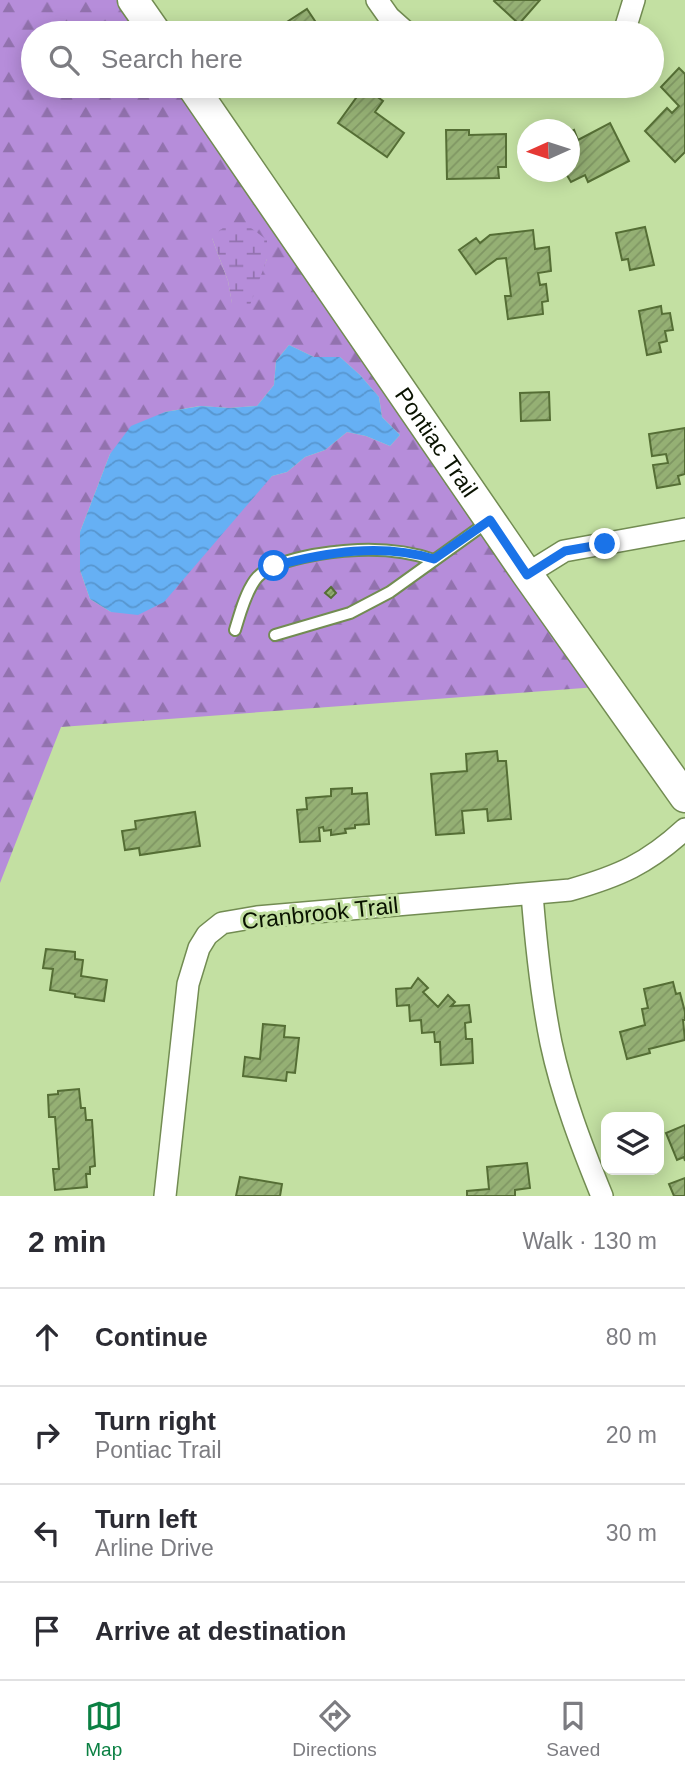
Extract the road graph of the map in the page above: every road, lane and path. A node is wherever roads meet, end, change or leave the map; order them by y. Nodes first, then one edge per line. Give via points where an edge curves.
1 (133, 0) edge
2 (377, 0) edge
3 (634, 0) edge
4 (148, 21) edge
5 (394, 21) edge
6 (628, 21) edge
7 (200, 98) edge
8 (490, 520) junction
9 (685, 529) edge
10 (434, 559) junction
11 (527, 575) junction
12 (234, 630) dead end
13 (275, 635) dead end
14 (685, 797) edge
15 (685, 829) edge
16 (532, 894) junction
17 (165, 1196) edge
18 (602, 1196) edge

1 - 4 main road
2 - 5 street
3 - 6 street
7 - 8 main road, Pontiac Trail
8 - 10 lane
8 - 11 main road, Pontiac Trail
9 - 11 street via 565,551
10 - 12 lane via 359,550 274,566 256,578
10 - 13 lane via 390,592 350,613
11 - 14 main road, Pontiac Trail
15 - 16 street, Cranbrook Trail via 662,850 615,877 570,890
16 - 17 street, Cranbrook Trail via 257,917 222,923 207,935 188,984
16 - 18 street via 552,1045 583,1152

